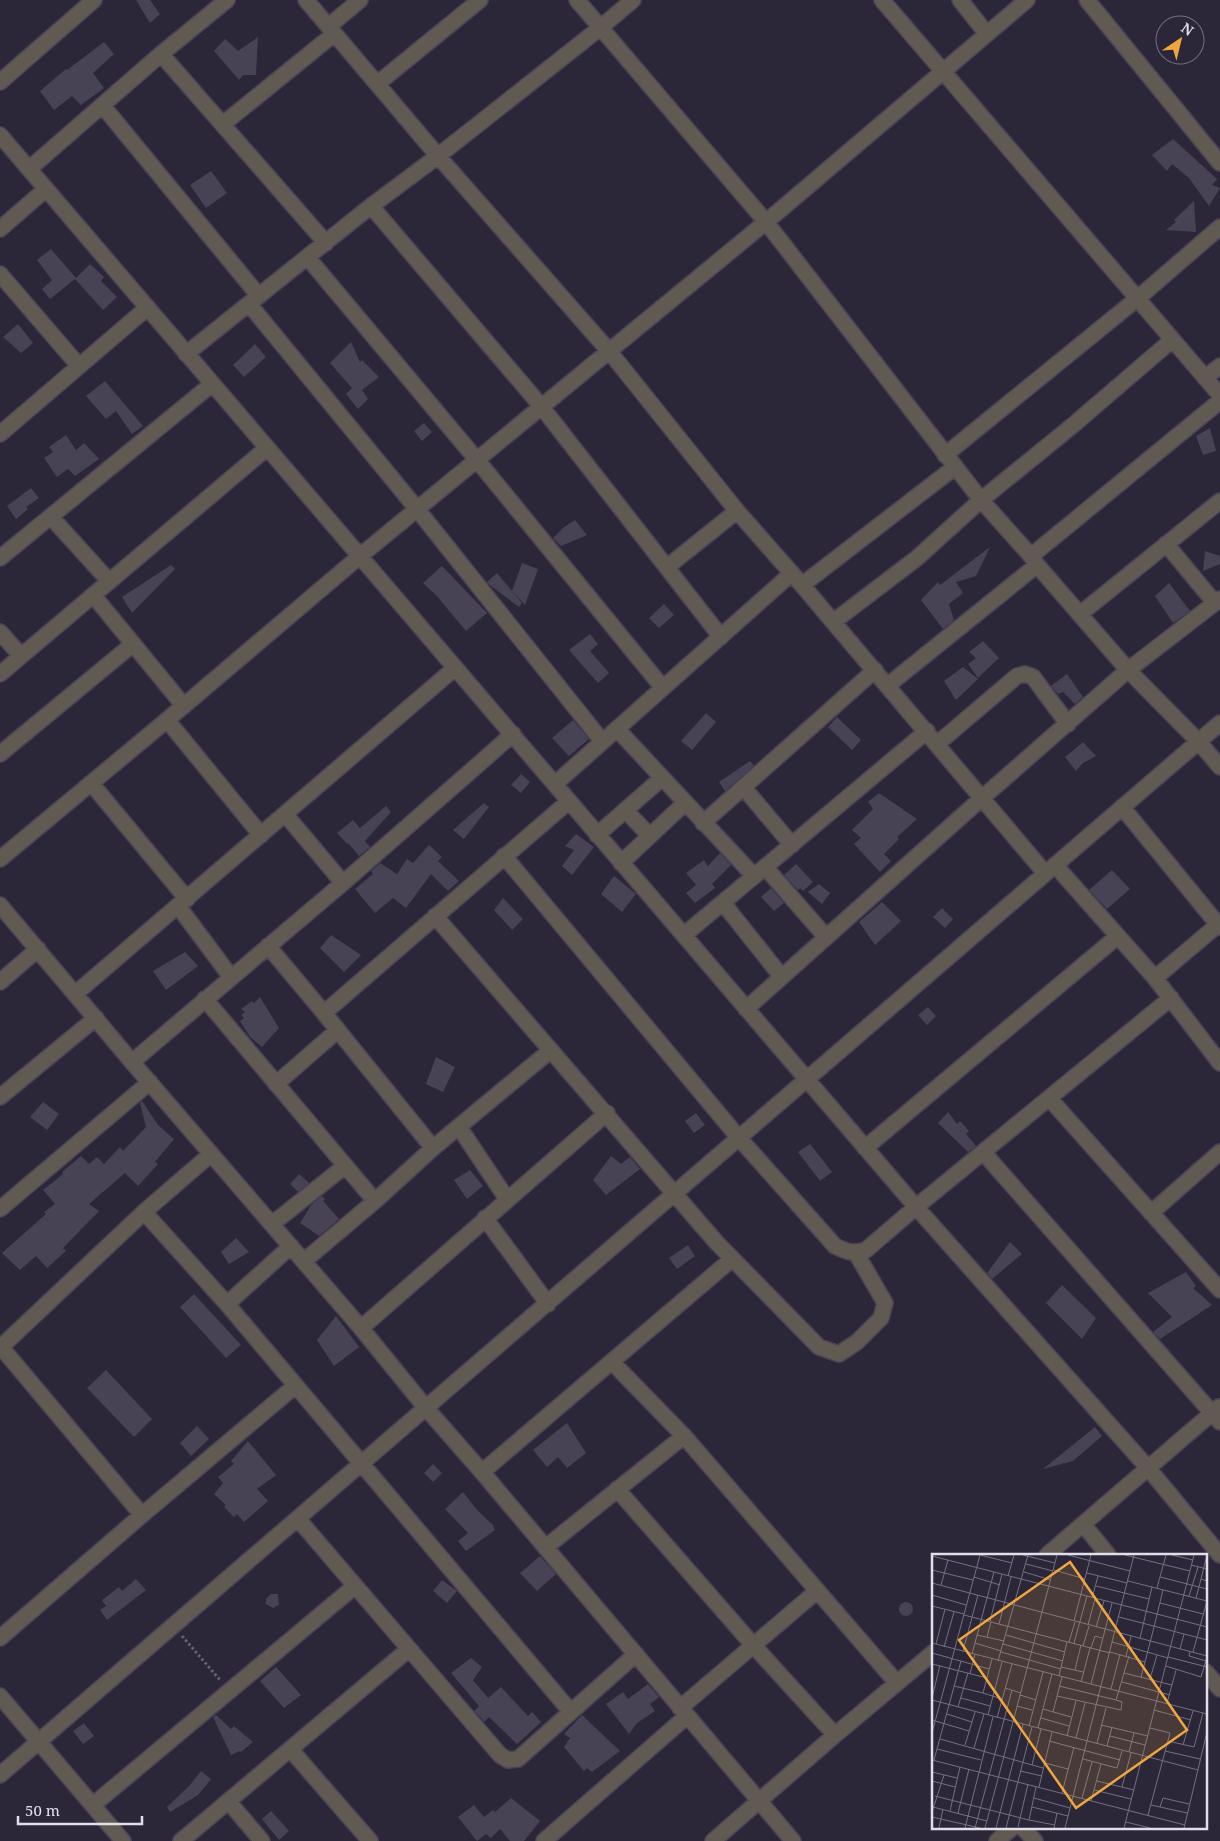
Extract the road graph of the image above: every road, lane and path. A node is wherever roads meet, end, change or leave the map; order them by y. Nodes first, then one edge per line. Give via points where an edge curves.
1 (94, 0) edge
2 (228, 0) edge
3 (306, 0) edge
4 (360, 0) edge
5 (480, 0) edge
6 (577, 0) edge
7 (633, 0) edge
8 (882, 0) edge
9 (960, 0) edge
10 (1027, 0) edge
11 (1087, 0) edge
12 (600, 28) junction
13 (331, 30) junction
14 (987, 34) junction
15 (161, 54) junction
16 (943, 71) junction
17 (0, 82) edge
18 (377, 84) junction
19 (102, 105) junction
20 (223, 124) junction
21 (0, 135) edge
22 (438, 156) junction
23 (1220, 163) edge
24 (29, 169) junction
25 (46, 189) junction
26 (371, 206) junction
27 (766, 222) junction
28 (1220, 227) edge
29 (0, 229) edge
30 (326, 242) junction
31 (308, 258) junction
32 (0, 274) edge
33 (1138, 298) junction
34 (254, 300) junction
35 (147, 308) junction
36 (1172, 340) junction
37 (609, 351) junction
38 (186, 354) junction
39 (79, 366) junction
40 (1220, 366) edge
41 (1205, 378) junction
42 (212, 384) junction
43 (1220, 395) edge
44 (1220, 400) edge
45 (541, 406) junction
46 (3, 425) edge
47 (267, 448) junction
48 (945, 455) junction
49 (477, 460) junction
50 (955, 467) junction
51 (980, 500) junction
52 (1220, 501) edge
53 (417, 509) junction
54 (737, 511) junction
55 (51, 516) junction
56 (1166, 544) junction
57 (360, 556) junction
58 (0, 558) edge
59 (1034, 560) junction
60 (667, 567) junction
61 (797, 579) junction
62 (109, 581) junction
63 (93, 594) junction
64 (1218, 601) edge
65 (1080, 614) junction
66 (834, 622) junction
67 (0, 632) edge
68 (721, 637) junction
69 (133, 644) junction
70 (21, 656) junction
71 (455, 668) junction
72 (875, 670) junction
73 (1128, 670) junction
74 (0, 674) edge
75 (887, 686) junction
76 (663, 688) junction
77 (184, 706) junction
78 (167, 720) junction
79 (1220, 723) edge
80 (1068, 724) junction
81 (617, 729) junction
82 (926, 731) junction
83 (513, 734) junction
84 (602, 741) junction
85 (1198, 742) junction
86 (937, 744) junction
87 (0, 754) edge
88 (1220, 767) edge
89 (662, 778) junction
90 (91, 784) junction
91 (555, 784) junction
92 (744, 788) junction
93 (982, 798) junction
94 (568, 802) junction
95 (685, 803) junction
96 (1122, 807) junction
97 (625, 810) junction
98 (285, 814) junction
99 (703, 823) junction
100 (262, 835) junction
101 (597, 835) junction
102 (650, 836) junction
103 (792, 844) junction
104 (504, 856) junction
105 (0, 859) edge
106 (621, 863) junction
107 (1050, 869) junction
108 (760, 872) junction
109 (343, 883) junction
110 (182, 902) junction
111 (723, 902) junction
112 (0, 905) edge
113 (435, 916) junction
114 (1219, 925) edge
115 (684, 935) junction
116 (1118, 936) junction
117 (826, 937) junction
118 (268, 946) junction
119 (38, 949) junction
120 (782, 976) junction
121 (231, 977) junction
122 (1155, 978) junction
123 (0, 982) edge
124 (75, 994) junction
125 (1171, 998) junction
126 (205, 999) junction
127 (746, 1009) junction
128 (324, 1013) junction
129 (96, 1018) junction
130 (338, 1030) junction
131 (550, 1050) junction
132 (132, 1062) junction
133 (1220, 1063) edge
134 (807, 1080) junction
135 (150, 1082) junction
136 (276, 1084) junction
137 (0, 1098) edge
138 (1049, 1098) junction
139 (607, 1113) junction
140 (459, 1127) junction
141 (738, 1138) junction
142 (433, 1148) junction
143 (865, 1148) junction
144 (983, 1152) junction
145 (1220, 1152) edge
146 (211, 1154) junction
147 (345, 1166) junction
148 (674, 1194) junction
149 (507, 1199) junction
150 (375, 1201) junction
151 (916, 1207) junction
152 (0, 1209) edge
153 (144, 1212) junction
154 (1151, 1213) junction
155 (485, 1218) junction
156 (272, 1224) junction
157 (290, 1246) junction
158 (856, 1253) junction
159 (732, 1259) junction
160 (304, 1262) junction
161 (1215, 1274) edge
162 (1220, 1290) edge
163 (227, 1304) junction
164 (548, 1304) junction
165 (361, 1328) junction
166 (0, 1348) edge
167 (612, 1362) junction
168 (296, 1386) junction
169 (426, 1408) junction
170 (1217, 1414) edge
171 (684, 1436) junction
172 (362, 1464) junction
173 (1148, 1468) junction
174 (482, 1472) junction
175 (618, 1490) junction
176 (142, 1515) junction
177 (298, 1519) junction
178 (1082, 1524) junction
179 (1215, 1538) edge
180 (546, 1547) junction
181 (1048, 1554) edge
182 (1107, 1554) edge
183 (1220, 1555) edge
184 (355, 1586) junction
185 (817, 1591) junction
186 (174, 1626) junction
187 (0, 1638) edge
188 (753, 1646) junction
189 (409, 1649) junction
190 (636, 1654) junction
191 (932, 1654) edge
192 (1208, 1674) edge
193 (897, 1683) junction
194 (1220, 1689) edge
195 (229, 1690) junction
196 (0, 1696) edge
197 (571, 1712) junction
198 (683, 1712) junction
199 (835, 1734) junction
200 (39, 1743) junction
201 (290, 1750) junction
202 (0, 1775) edge
203 (228, 1801) junction
204 (760, 1801) junction
205 (93, 1805) junction
206 (1012, 1828) edge
207 (1023, 1828) edge
208 (123, 1841) edge
209 (181, 1841) edge
210 (262, 1841) edge
211 (370, 1841) edge
212 (544, 1841) edge
213 (713, 1841) edge
214 (793, 1841) edge
215 (998, 1841) edge
216 (1035, 1841) edge

1 - 17 street
2 - 15 street
3 - 13 street
4 - 13 street
5 - 18 street
6 - 12 street
7 - 12 street
8 - 16 street
9 - 14 street
10 - 14 street
11 - 23 street
12 - 22 street
12 - 27 street
13 - 18 street
13 - 20 street
14 - 16 street
15 - 19 street
15 - 20 street
16 - 27 street
16 - 33 street
18 - 22 street
19 - 24 street
19 - 34 street
20 - 30 street
21 - 24 street
22 - 26 street
22 - 37 street
24 - 25 street
25 - 29 street
25 - 35 street
26 - 30 street
26 - 45 street
27 - 37 street
27 - 48 street
28 - 33 street
30 - 31 street
31 - 34 street
31 - 49 street
32 - 39 street
33 - 36 street
33 - 48 street
34 - 38 street
34 - 53 street
35 - 38 street
35 - 39 street
36 - 41 street
36 - 51 street
37 - 45 street
37 - 54 street
38 - 42 street
39 - 46 street
40 - 41 street
41 - 43 street
42 - 47 street
42 - 55 street
44 - 59 street
45 - 49 street
45 - 60 street
47 - 57 street
47 - 62 street
48 - 50 street
49 - 53 street
49 - 76 street
50 - 51 street
50 - 61 street
51 - 59 street
51 - 66 street via 917,558
52 - 56 street
53 - 57 street
53 - 84 street
54 - 60 street
54 - 61 street
55 - 58 street
55 - 62 street
56 - 64 street
56 - 65 street
57 - 71 street
57 - 77 street
59 - 65 street
59 - 75 street
60 - 68 street
61 - 66 street
61 - 68 street
62 - 63 street
63 - 69 street
63 - 70 street
64 - 73 street
65 - 73 street
66 - 72 street
67 - 70 street
68 - 76 street
69 - 77 street
69 - 87 street
70 - 74 street
71 - 83 street
71 - 98 street
72 - 75 street
72 - 92 street
73 - 80 street
73 - 85 street
75 - 82 street
76 - 81 street
77 - 78 street
78 - 90 street
78 - 100 street
79 - 85 street
80 - 86 street via 1033,677 1025,674 1017,676
80 - 93 street
81 - 84 street
81 - 89 street
82 - 86 street
82 - 103 street
83 - 91 street
83 - 109 street
84 - 91 street
85 - 88 street
85 - 96 street
86 - 93 street
89 - 95 street
89 - 97 street
90 - 105 street
90 - 110 street
91 - 94 street
92 - 99 street
92 - 103 street
93 - 107 street
93 - 117 street
94 - 101 street
94 - 104 street
95 - 99 street
95 - 102 street
96 - 107 street
96 - 114 street
97 - 101 street
97 - 102 street
98 - 100 street
98 - 109 street
99 - 108 street
100 - 110 street
101 - 106 street
102 - 106 street
103 - 108 street
104 - 113 street
104 - 141 street
106 - 115 street
107 - 116 street
107 - 134 street
108 - 111 street
108 - 117 street
109 - 118 street
110 - 121 street
110 - 124 street
111 - 115 street
111 - 120 street
112 - 119 street
113 - 128 street
113 - 131 street
114 - 122 street
115 - 127 street
116 - 122 street
116 - 143 street
117 - 120 street
118 - 121 street
118 - 128 street
119 - 123 street
119 - 124 street
120 - 127 street
121 - 126 street
122 - 125 street
124 - 129 street
125 - 133 street
125 - 138 street
126 - 132 street
126 - 136 street
127 - 134 street
128 - 130 street
129 - 132 street
129 - 137 street
130 - 136 street
130 - 142 street
131 - 139 street
131 - 140 street
132 - 135 street
134 - 141 street
134 - 143 street
135 - 146 street
135 - 152 street
136 - 147 street
138 - 144 street
138 - 154 street
139 - 148 street
139 - 149 street
140 - 142 street
140 - 149 street
141 - 148 street
141 - 158 street via 835,1246
142 - 150 street
143 - 151 street
144 - 151 street
144 - 170 street
145 - 154 street
146 - 153 street
146 - 156 street
147 - 150 street
147 - 156 street
148 - 159 street
148 - 164 street
149 - 155 street
150 - 160 street
151 - 158 street via 866,1250
151 - 173 street
153 - 163 street
153 - 166 street
154 - 161 street
155 - 164 street
155 - 165 street
156 - 157 street
157 - 160 street
157 - 163 street
158 - 159 street via 885,1303 881,1318 857,1342 839,1354 819,1347
159 - 167 street
160 - 165 street
161 - 162 street
163 - 168 street
164 - 169 street
165 - 169 street
166 - 176 street
167 - 171 street
167 - 174 street
168 - 172 street
168 - 176 street
169 - 172 street
169 - 174 street
170 - 173 street
171 - 175 street
171 - 185 street
172 - 177 street
172 - 197 street
173 - 178 street
173 - 179 street
174 - 180 street
175 - 180 street
175 - 188 street
176 - 187 street
177 - 184 street
177 - 186 street
178 - 181 street
178 - 182 street
179 - 183 street
180 - 190 street
184 - 189 street
184 - 195 street
185 - 188 street
185 - 193 street
186 - 195 path
186 - 200 street
188 - 198 street
188 - 199 street
189 - 197 street via 500,1755 508,1760 518,1760
189 - 201 street
190 - 197 street
190 - 198 street
191 - 193 street
192 - 194 street
193 - 199 street
195 - 205 street
196 - 200 street
198 - 204 street
198 - 212 street
199 - 204 street
200 - 202 street
200 - 205 street
201 - 203 street
201 - 211 street
203 - 209 street
203 - 210 street
204 - 213 street
204 - 214 street
205 - 208 street
206 - 215 street
207 - 216 street

